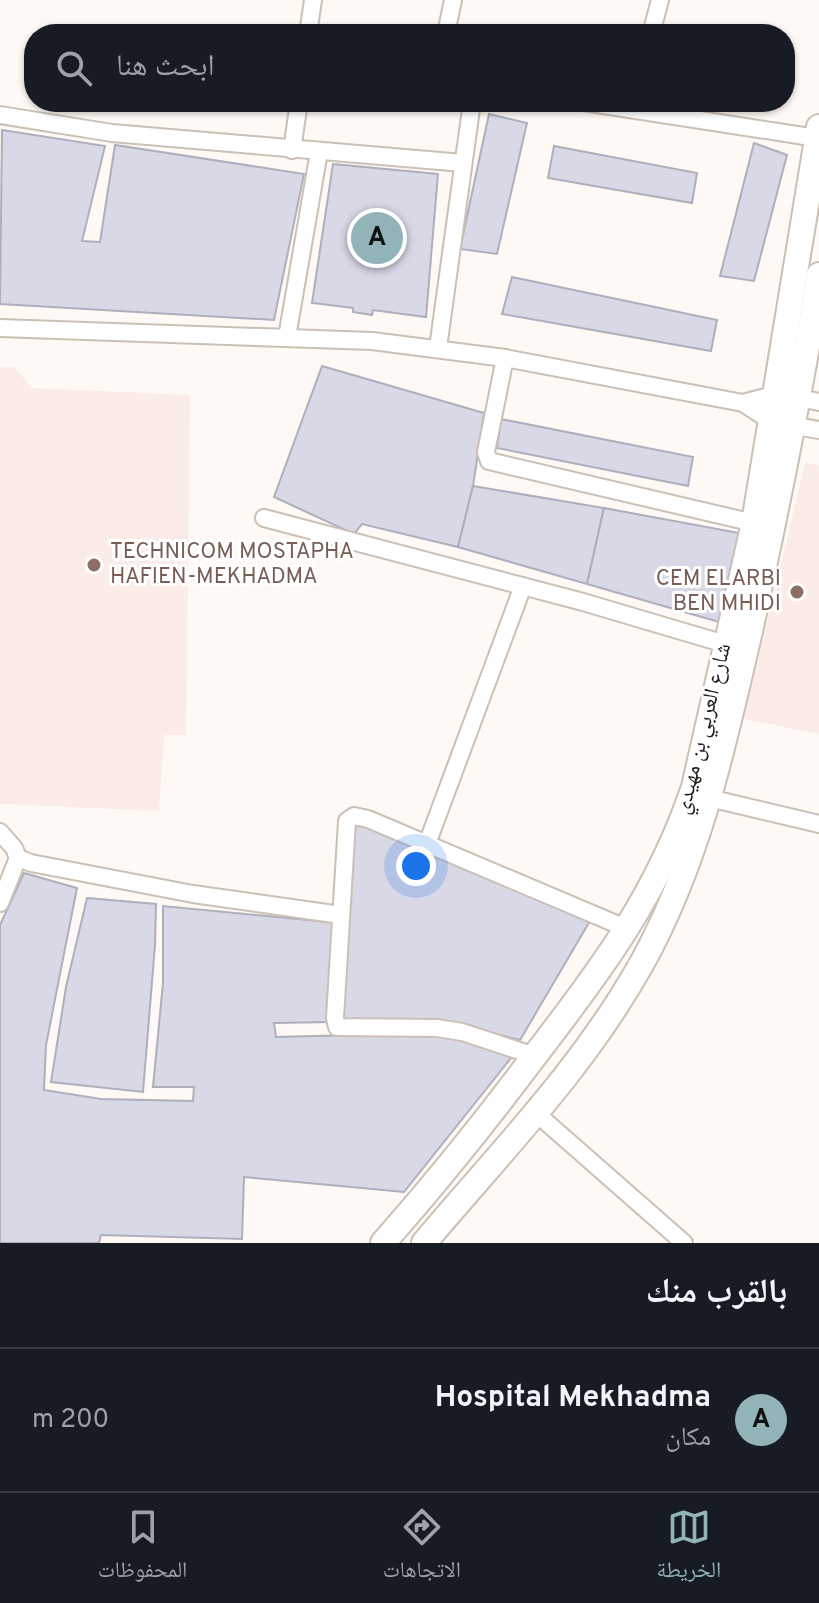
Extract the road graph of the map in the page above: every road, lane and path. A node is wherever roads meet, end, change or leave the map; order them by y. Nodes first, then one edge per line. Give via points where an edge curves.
1 (313, 0) edge
2 (453, 0) edge
3 (660, 0) edge
4 (309, 24) edge
5 (448, 24) edge
6 (654, 24) edge
7 (298, 112) edge
8 (471, 112) edge
9 (675, 112) edge
10 (0, 115) edge
11 (818, 132) edge
12 (292, 150) junction
13 (319, 152) junction
14 (463, 163) junction
15 (819, 275) edge
16 (0, 328) edge
17 (287, 337) junction
18 (438, 348) junction
19 (505, 358) junction
20 (799, 398) edge
21 (743, 403) junction
22 (783, 424) junction
23 (819, 430) edge
24 (264, 518) dead end
25 (754, 523) junction
26 (523, 586) junction
27 (725, 644) junction
28 (709, 798) junction
29 (819, 824) edge
30 (0, 832) edge
31 (427, 844) junction
32 (18, 858) junction
33 (0, 903) edge
34 (341, 915) junction
35 (628, 929) junction
36 (535, 1056) junction
37 (537, 1114) junction
38 (383, 1243) edge
39 (424, 1243) edge
40 (684, 1243) edge

1 - 4 street
2 - 5 street
3 - 6 street
7 - 12 street
8 - 14 street
9 - 11 street
10 - 12 street via 112,133
11 - 20 main road, شارع العربي بن مهيدي
12 - 13 street
13 - 14 street
13 - 17 street
14 - 18 street
15 - 20 main road
16 - 17 street
17 - 18 street
18 - 19 street
19 - 21 street
19 - 25 street via 486,452 489,461
20 - 21 street
20 - 22 main road, شارع العربي بن مهيدي
21 - 22 street
22 - 23 street
22 - 25 main road, شارع العربي بن مهيدي
22 - 28 main road via 736,694
24 - 26 street
25 - 27 main road, شارع العربي بن مهيدي
26 - 27 street
26 - 31 street
27 - 35 main road, شارع العربي بن مهيدي via 682,824
28 - 29 street
28 - 37 main road via 684,874 641,964 575,1068
30 - 32 street
31 - 34 street via 368,819 350,817
31 - 35 street
32 - 33 street
32 - 34 street via 193,894
34 - 36 street via 335,1018 340,1029 437,1028
35 - 36 main road, شارع العربي بن مهيدي
36 - 38 main road, شارع العربي بن مهيدي
37 - 39 main road
37 - 40 street

